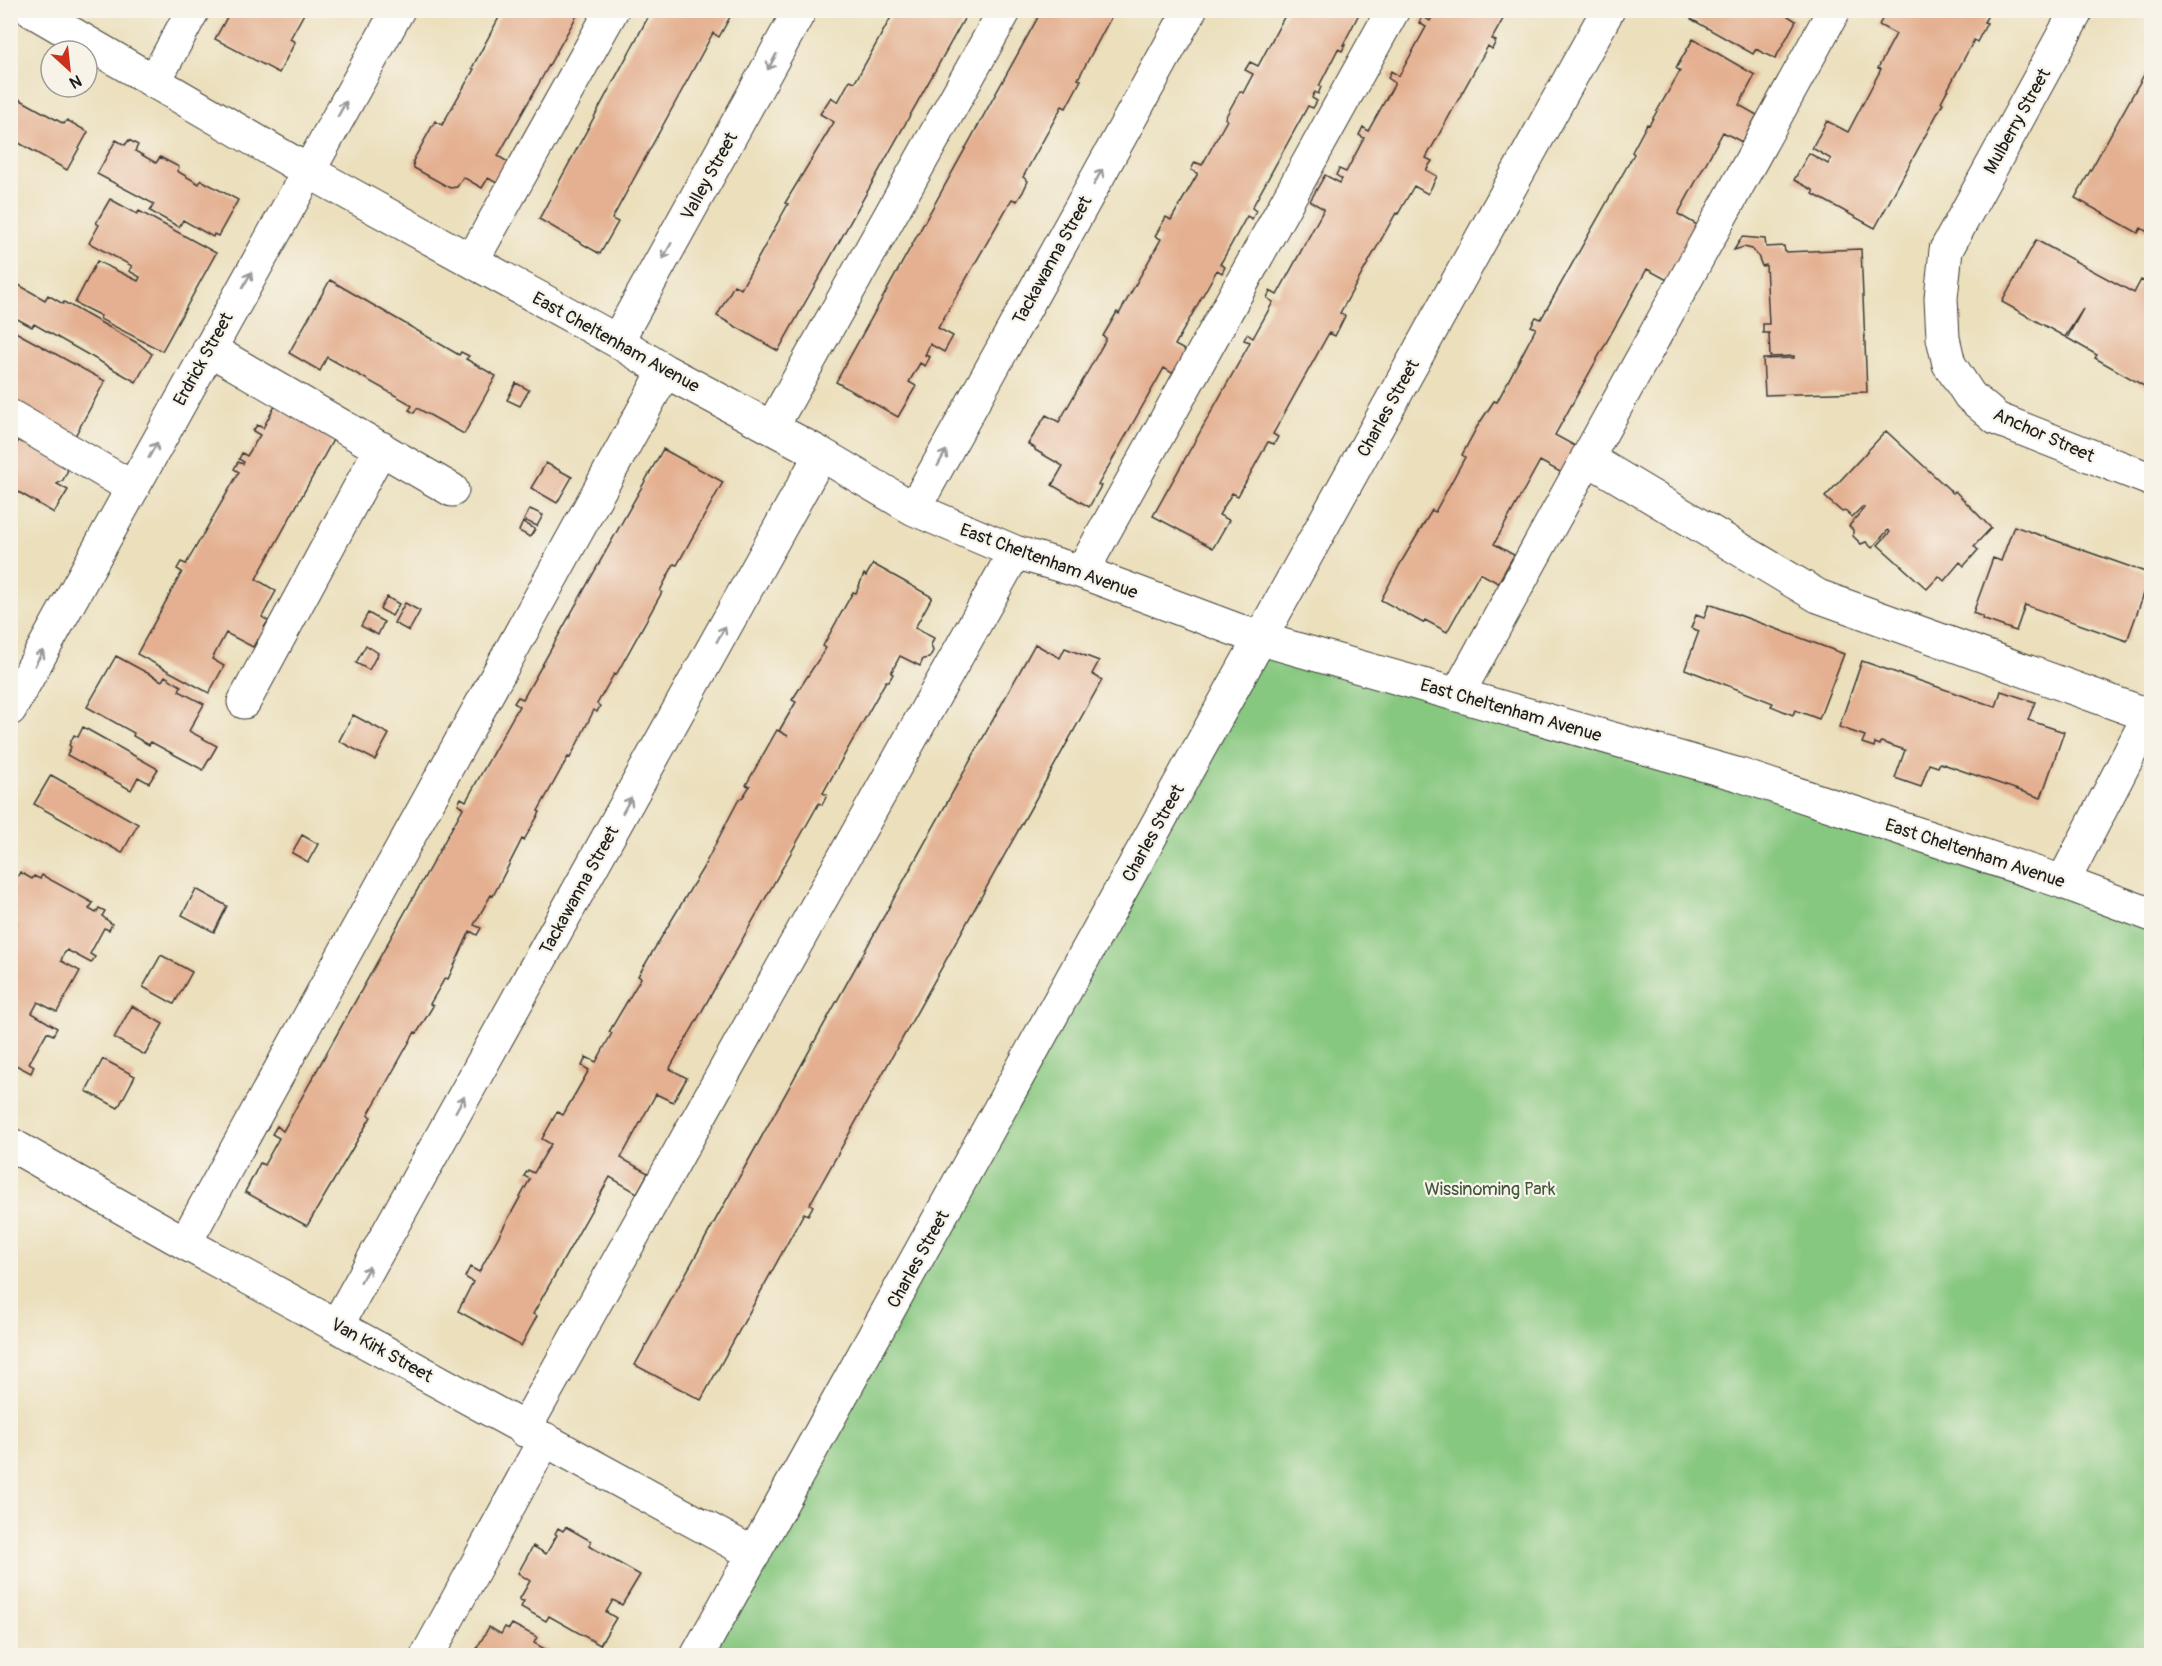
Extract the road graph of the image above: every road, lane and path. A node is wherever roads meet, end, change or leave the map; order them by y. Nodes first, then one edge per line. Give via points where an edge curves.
1 (31, 10) edge
2 (193, 10) edge
3 (398, 10) edge
4 (612, 10) edge
5 (800, 10) edge
6 (1005, 10) edge
7 (1190, 10) edge
8 (1393, 10) edge
9 (1608, 10) edge
10 (1834, 10) edge
11 (2077, 10) edge
12 (154, 82) junction
13 (308, 171) junction
14 (1957, 231) joint
15 (472, 261) junction
16 (617, 341) junction
17 (209, 349) junction
18 (665, 371) junction
19 (10, 416) edge
20 (772, 427) junction
21 (381, 448) junction
22 (821, 454) junction
23 (1587, 458) junction
24 (2151, 480) edge
25 (133, 488) junction
26 (452, 490) dead end
27 (914, 509) junction
28 (1015, 552) junction
29 (1082, 572) junction
30 (1261, 639) junction
31 (1457, 695) junction
32 (244, 702) dead end
33 (10, 709) edge
34 (2150, 713) edge
35 (2063, 882) junction
36 (2151, 915) edge
37 (10, 1144) edge
38 (184, 1243) junction
39 (337, 1325) junction
40 (534, 1435) junction
41 (754, 1554) junction
42 (427, 1656) edge
43 (697, 1656) edge

1 - 12 street, East Cheltenham Avenue
2 - 12 street
13 -> 3 street, Erdrick Street
4 - 15 street
5 -> 16 street, Valley Street
6 - 20 street
27 -> 7 street, Tackawanna Street
8 - 29 street
9 - 30 street, Charles Street
10 - 23 street
11 - 14 street, Mulberry Street
12 - 13 street, East Cheltenham Avenue
13 - 15 street, East Cheltenham Avenue
17 -> 13 street, Erdrick Street
14 - 24 street, Anchor Street via 1947,250 1941,298 1943,338 1949,364 1970,396 1997,419
15 - 16 street, East Cheltenham Avenue
16 - 18 street, East Cheltenham Avenue
17 - 21 street
25 -> 17 street, Erdrick Street
18 - 20 street, East Cheltenham Avenue
18 - 38 street
19 - 25 street
20 - 22 street, East Cheltenham Avenue
21 - 26 street
21 - 32 street
22 - 27 street, East Cheltenham Avenue
39 -> 22 street, Tackawanna Street
23 - 31 street
23 - 34 street via 1818,596
33 -> 25 street, Erdrick Street
27 - 28 street, East Cheltenham Avenue
28 - 29 street, East Cheltenham Avenue
28 - 40 street
29 - 30 street, East Cheltenham Avenue
30 - 31 street, East Cheltenham Avenue
30 - 41 street, Charles Street
31 - 35 street, East Cheltenham Avenue via 1740,775
34 - 35 street
35 - 36 street, East Cheltenham Avenue
37 - 38 street, Van Kirk Street
38 - 39 street, Van Kirk Street
39 - 40 street, Van Kirk Street
40 - 41 street, Van Kirk Street
40 - 42 street
41 - 43 street, Charles Street

